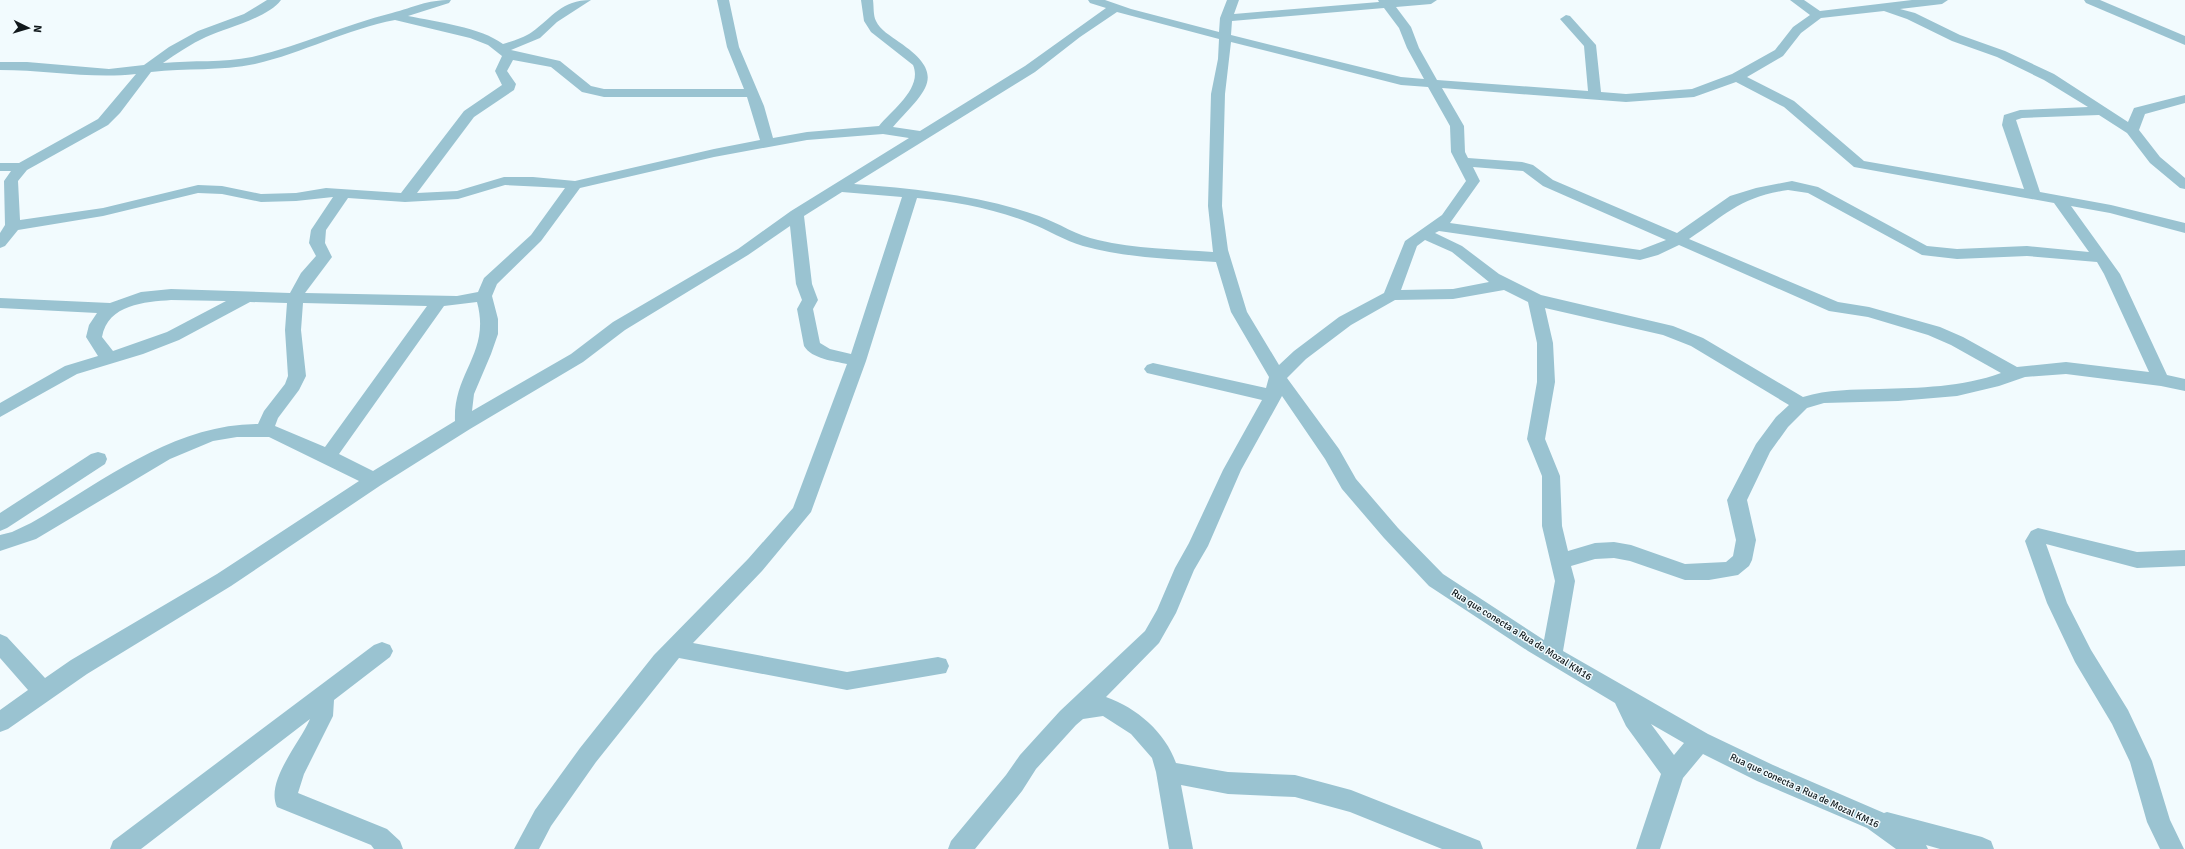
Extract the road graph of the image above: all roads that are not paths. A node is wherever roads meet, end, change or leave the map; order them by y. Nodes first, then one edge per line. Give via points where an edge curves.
1 (275, 0) edge
2 (416, 0) edge
3 (445, 0) edge
4 (585, 0) edge
5 (723, 0) edge
6 (867, 0) edge
7 (1094, 0) edge
8 (1233, 0) edge
9 (1431, 0) edge
10 (1796, 0) edge
11 (1942, 0) edge
12 (2090, 0) edge
13 (1385, 2) edge
14 (1115, 8) junction
15 (1886, 8) junction
16 (408, 10) junction
17 (1818, 15) junction
18 (394, 16) junction
19 (1566, 19) dead end
20 (1225, 26) junction
21 (2185, 41) edge
22 (506, 52) junction
23 (0, 66) edge
24 (146, 70) junction
25 (1737, 77) junction
26 (1434, 85) junction
27 (750, 93) junction
28 (1595, 96) junction
29 (2185, 99) edge
30 (2106, 113) junction
31 (2133, 124) junction
32 (883, 130) junction
33 (921, 135) junction
34 (767, 142) junction
35 (1465, 162) junction
36 (0, 167) edge
37 (22, 167) junction
38 (575, 185) junction
39 (2185, 185) edge
40 (838, 187) junction
41 (344, 193) junction
42 (910, 193) junction
43 (2034, 196) junction
44 (405, 198) junction
45 (2059, 200) junction
46 (796, 214) junction
47 (1438, 226) junction
48 (2185, 228) edge
49 (12, 231) edge
50 (1424, 234) junction
51 (1678, 240) junction
52 (1223, 258) junction
53 (2102, 258) junction
54 (1507, 284) junction
55 (1391, 295) junction
56 (484, 296) junction
57 (248, 297) junction
58 (295, 297) junction
59 (1535, 299) junction
60 (439, 301) junction
61 (0, 303) edge
62 (112, 308) junction
63 (109, 358) junction
64 (857, 361) junction
65 (1153, 369) dead end
66 (2015, 373) junction
67 (2161, 380) junction
68 (2185, 385) edge
69 (1275, 386) junction
70 (1801, 404) junction
71 (0, 411) edge
72 (464, 424) junction
73 (264, 430) junction
74 (328, 456) junction
75 (98, 459) dead end
76 (374, 480) junction
77 (0, 522) edge
78 (0, 543) edge
79 (2185, 558) edge
80 (1560, 561) junction
81 (0, 643) edge
82 (674, 648) junction
83 (382, 651) dead end
84 (1552, 654) junction
85 (938, 666) dead end
86 (43, 691) junction
87 (323, 698) junction
88 (1624, 698) junction
89 (1078, 710) junction
90 (0, 722) edge
91 (1700, 741) junction
92 (1168, 772) junction
93 (1673, 772) junction
94 (1875, 820) junction
95 (122, 849) edge
96 (391, 849) edge
97 (526, 849) edge
98 (960, 849) edge
99 (1181, 849) edge
100 (1471, 849) edge
101 (1648, 849) edge
102 (1916, 849) edge
103 (1982, 849) edge
104 (2172, 849) edge

1 - 24 street via 248,17 187,41
2 - 16 street
3 - 16 street
4 - 22 street via 553,19 536,35
5 - 27 street via 732,47
6 - 32 street via 871,22 881,35 921,64 923,70 917,88
7 - 14 street
8 - 20 street, Rua que conecta a Rua de Mozal KM16
9 - 13 street
10 - 17 street
11 - 15 street
12 - 21 street
13 - 20 street
13 - 26 street via 1405,27 1412,48
14 - 20 street via 1199,31
14 - 33 street via 1030,69
15 - 17 street
15 - 30 street via 2031,68
16 - 18 street
17 - 25 street via 1797,30 1779,53
18 - 22 street via 474,35
18 - 24 street via 254,60 233,64 172,66
19 - 28 street via 1590,45
20 - 26 street via 1401,81
20 - 52 street, Rua que conecta a Rua de Mozal KM16 via 1224,59 1218,94 1215,206
22 - 27 street via 555,64 587,89 604,93
22 - 44 street via 501,71 510,84 509,87 469,114
23 - 24 street via 109,73
24 - 37 street via 103,122
25 - 28 street via 1694,94 1626,98
25 - 43 street via 1795,108 1859,164
26 - 28 street
26 - 35 street via 1457,126 1458,152
27 - 34 street via 757,106
29 - 31 street via 2139,110
30 - 31 street
30 - 43 street via 2020,114 2009,118 2009,125
31 - 39 street via 2155,160
32 - 33 street
32 - 34 street
33 - 40 street
34 - 38 street
35 - 47 street via 1473,181 1447,218
35 - 51 street via 1528,168 1548,183
36 - 37 street
37 - 49 street via 11,181
38 - 44 street via 504,181 458,194
38 - 56 street via 536,238 490,282
40 - 42 street
40 - 46 street
41 - 44 street
41 - 49 street via 326,192 296,197 261,198 222,190 198,189 123,208
41 - 58 street via 330,210 318,235 317,243 324,257 307,277
42 - 52 street via 968,201 1034,219 1097,245 1124,250
42 - 64 street
43 - 45 street
45 - 48 street via 2111,209
45 - 53 street
46 - 64 street via 804,284 810,300 806,309 812,346 825,353
46 - 72 street via 743,252 619,326 577,358
47 - 50 street
47 - 51 street via 1640,255 1654,252
50 - 54 street via 1457,249 1480,270
50 - 55 street via 1410,244
51 - 53 street via 1733,202 1752,194 1794,185 1813,190 1922,250 1933,253 1951,255 2018,251
51 - 66 street via 1835,307 1869,312 1934,331
52 - 69 street, Rua que conecta a Rua de Mozal KM16 via 1239,312
53 - 67 street
54 - 55 street via 1453,294
54 - 59 street
55 - 69 street via 1345,321 1300,355
56 - 60 street
56 - 72 street via 490,324 484,355 463,404
57 - 58 street
57 - 62 street via 167,296 126,302
57 - 63 street via 173,336
58 - 60 street
58 - 73 street via 293,330 297,376 293,386 270,416
59 - 70 street via 1667,330 1697,342
59 - 80 street via 1545,343 1546,382 1536,439 1551,476 1552,526
60 - 74 street
61 - 62 street
62 - 63 street via 94,328 94,337
63 - 71 street via 71,370
64 - 82 street via 801,512 755,565
65 - 69 street
66 - 67 street via 2066,368
66 - 70 street via 1999,380 1957,390 1823,397
67 - 68 street
69 - 84 street, Rua que conecta a Rua de Mozal KM16 via 1332,454 1349,484 1420,565 1436,580 1465,600
69 - 89 street via 1156,631 1132,659
70 - 80 street via 1782,422 1762,449 1737,500 1746,540 1742,560 1731,569 1685,572 1631,553 1614,550 1595,551
72 - 76 street
73 - 74 street
73 - 78 street via 221,432 189,441 153,459 27,533
74 - 76 street
75 - 77 street
76 - 86 street via 224,580
79 - 104 street via 2137,560 2044,536 2038,536 2035,541 2057,603 2083,656 2120,716 2141,761 2159,822
80 - 84 street via 1565,581
81 - 86 street
82 - 85 street via 847,681
82 - 97 street via 588,755 544,818
83 - 87 street
84 - 88 street, Rua que conecta a Rua de Mozal KM16
86 - 90 street
87 - 95 street
87 - 96 street via 322,715 314,734 297,761 286,788 285,799 379,836
88 - 91 street, Rua que conecta a Rua de Mozal KM16
88 - 93 street via 1634,719
89 - 92 street via 1104,706 1139,727 1161,752
89 - 98 street via 1028,762
91 - 93 street
91 - 94 street, Rua que conecta a Rua de Mozal KM16 via 1765,774
92 - 99 street
92 - 100 street via 1228,783 1295,786 1351,800
93 - 101 street
94 - 102 street, Rua que conecta a Rua de Mozal KM16
94 - 103 street

